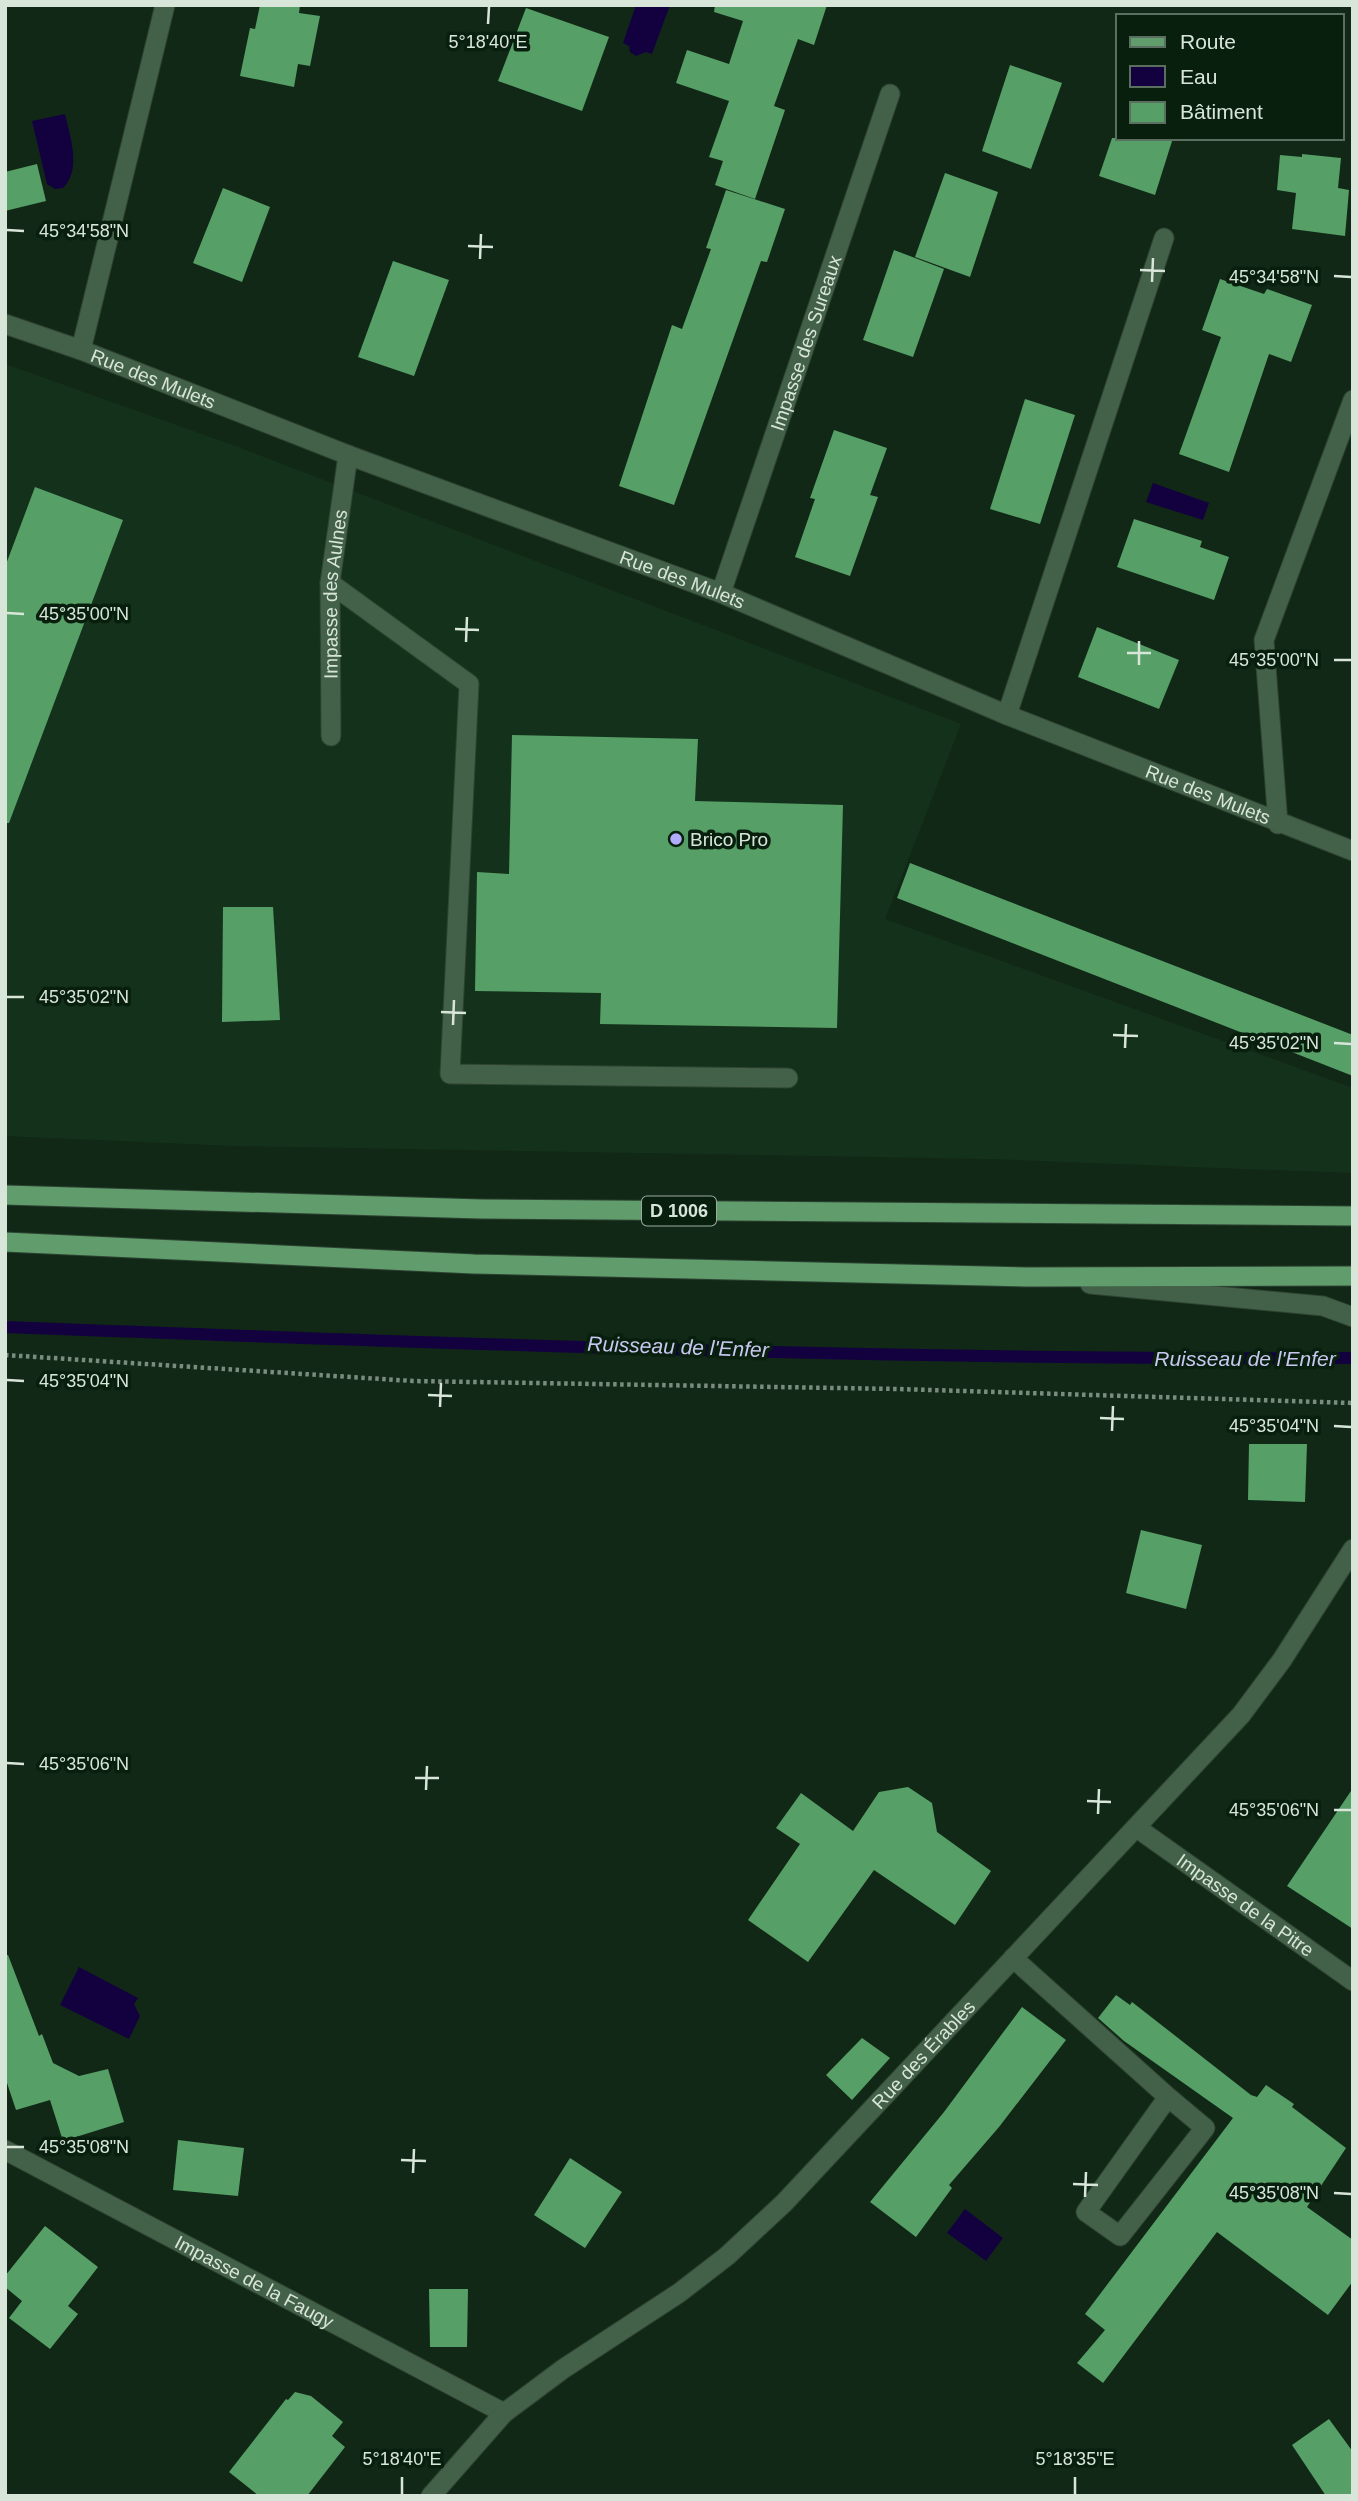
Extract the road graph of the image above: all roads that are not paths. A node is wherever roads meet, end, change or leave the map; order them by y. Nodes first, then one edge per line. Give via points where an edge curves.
1 (165, 5) edge
2 (890, 94) dead end
3 (1164, 238) dead end
4 (5, 324) edge
5 (81, 350) junction
6 (1352, 404) edge
7 (348, 455) junction
8 (330, 583) junction
9 (721, 593) junction
10 (1007, 715) junction
11 (331, 736) dead end
12 (1278, 824) junction
13 (1353, 851) edge
14 (788, 1078) dead end
15 (5, 1195) edge
16 (1353, 1216) edge
17 (5, 1242) edge
18 (1353, 1276) edge
19 (1027, 1277) junction
20 (1353, 1317) edge
21 (1353, 1549) edge
22 (1137, 1828) junction
23 (1013, 1958) junction
24 (1353, 1981) edge
25 (1168, 2097) junction
26 (5, 2150) edge
27 (503, 2413) junction
28 (431, 2496) edge

1 - 5 street
2 - 9 street, Impasse des Sureaux
3 - 10 street
4 - 5 street, Rue des Mulets
5 - 7 street, Rue des Mulets
6 - 12 street via 1264,640
7 - 8 street, Impasse des Aulnes
7 - 9 street, Rue des Mulets
8 - 11 street, Impasse des Aulnes
8 - 14 street via 469,684 450,1074
9 - 10 street, Rue des Mulets
10 - 12 street, Rue des Mulets
12 - 13 street, Rue des Mulets
15 - 16 main road, D 1006 via 481,1209
17 - 19 main road via 474,1264
18 - 19 main road
19 - 20 street via 1323,1306
21 - 22 street, Rue des Érables via 1241,1715
22 - 23 street, Rue des Érables
22 - 24 street, Impasse de la Pitre
23 - 25 street
23 - 27 street, Rue des Érables via 784,2203 727,2256
25 - 25 street via 1086,2212 1120,2236 1205,2128
26 - 27 street, Impasse de la Faugy
27 - 28 street, Rue des Érables

